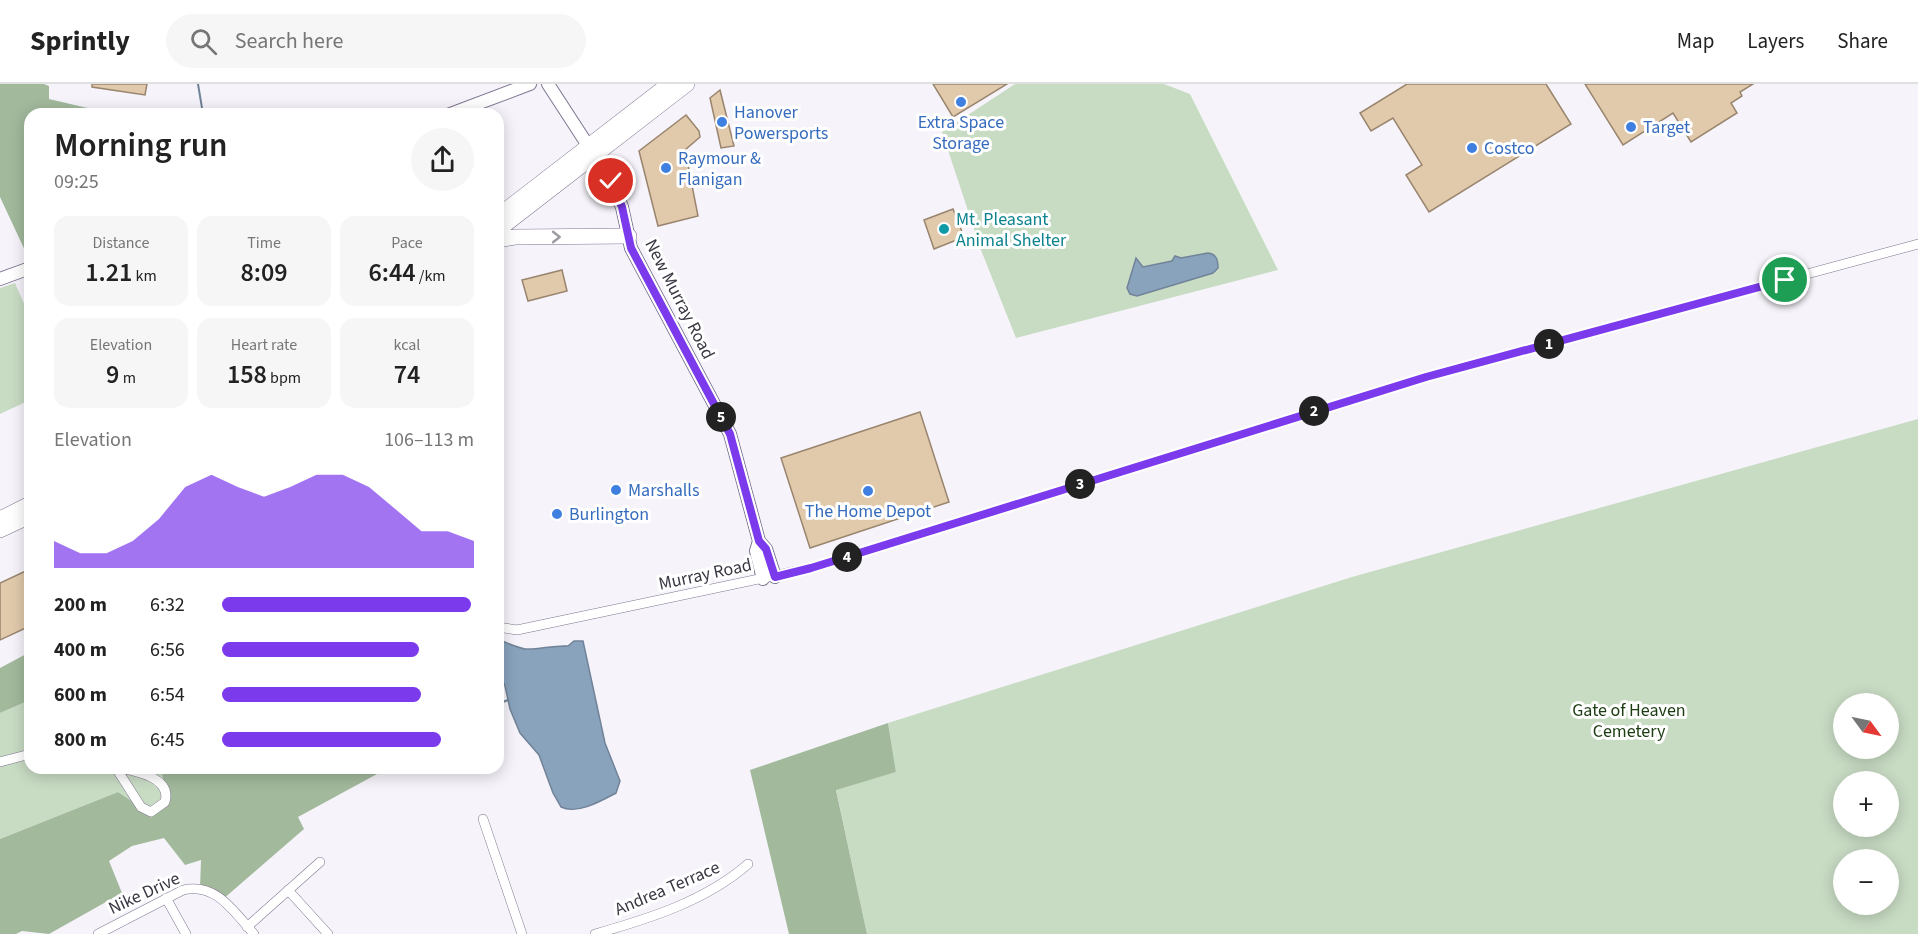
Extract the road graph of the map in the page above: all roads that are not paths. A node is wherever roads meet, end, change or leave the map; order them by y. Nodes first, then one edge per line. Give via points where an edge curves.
1 (530, 84) edge
2 (548, 84) edge
3 (669, 84) edge
4 (687, 84) edge
5 (466, 108) edge
6 (592, 151) junction
7 (504, 212) edge
8 (504, 225) edge
9 (629, 236) junction
10 (504, 239) edge
11 (1918, 244) edge
12 (24, 270) edge
13 (0, 279) edge
14 (24, 507) edge
15 (0, 519) edge
16 (24, 519) edge
17 (0, 530) edge
18 (769, 578) junction
19 (504, 628) edge
20 (24, 756) edge
21 (0, 762) edge
22 (122, 774) edge
23 (142, 774) edge
24 (483, 819) dead end
25 (320, 862) dead end
26 (748, 864) dead end
27 (288, 890) junction
28 (166, 898) junction
29 (250, 930) edge
30 (101, 933) edge
31 (186, 934) edge
32 (327, 934) edge
33 (522, 934) edge
34 (595, 934) edge

1 - 5 street
2 - 6 street, New Murray Road
3 - 6 main road
4 - 6 main road
6 - 7 main road
6 - 8 main road
6 - 9 street, New Murray Road via 615,188
10 -> 9 main road
9 - 18 street, New Murray Road via 635,256 730,434 759,541 766,549
11 - 18 street, Murray Road via 1426,377
12 - 13 street
14 - 15 main road
16 - 17 main road
18 - 19 street, Murray Road via 517,630
20 - 21 street
22 - 23 street via 141,807 151,812 161,807 166,797 164,788
24 - 33 street
25 - 27 street
26 - 34 street, Andrea Terrace via 728,882 642,921
27 - 29 street
27 - 32 street
28 - 29 street, Nike Drive via 190,888 209,891 223,899
28 - 30 street, Nike Drive
28 - 31 street

